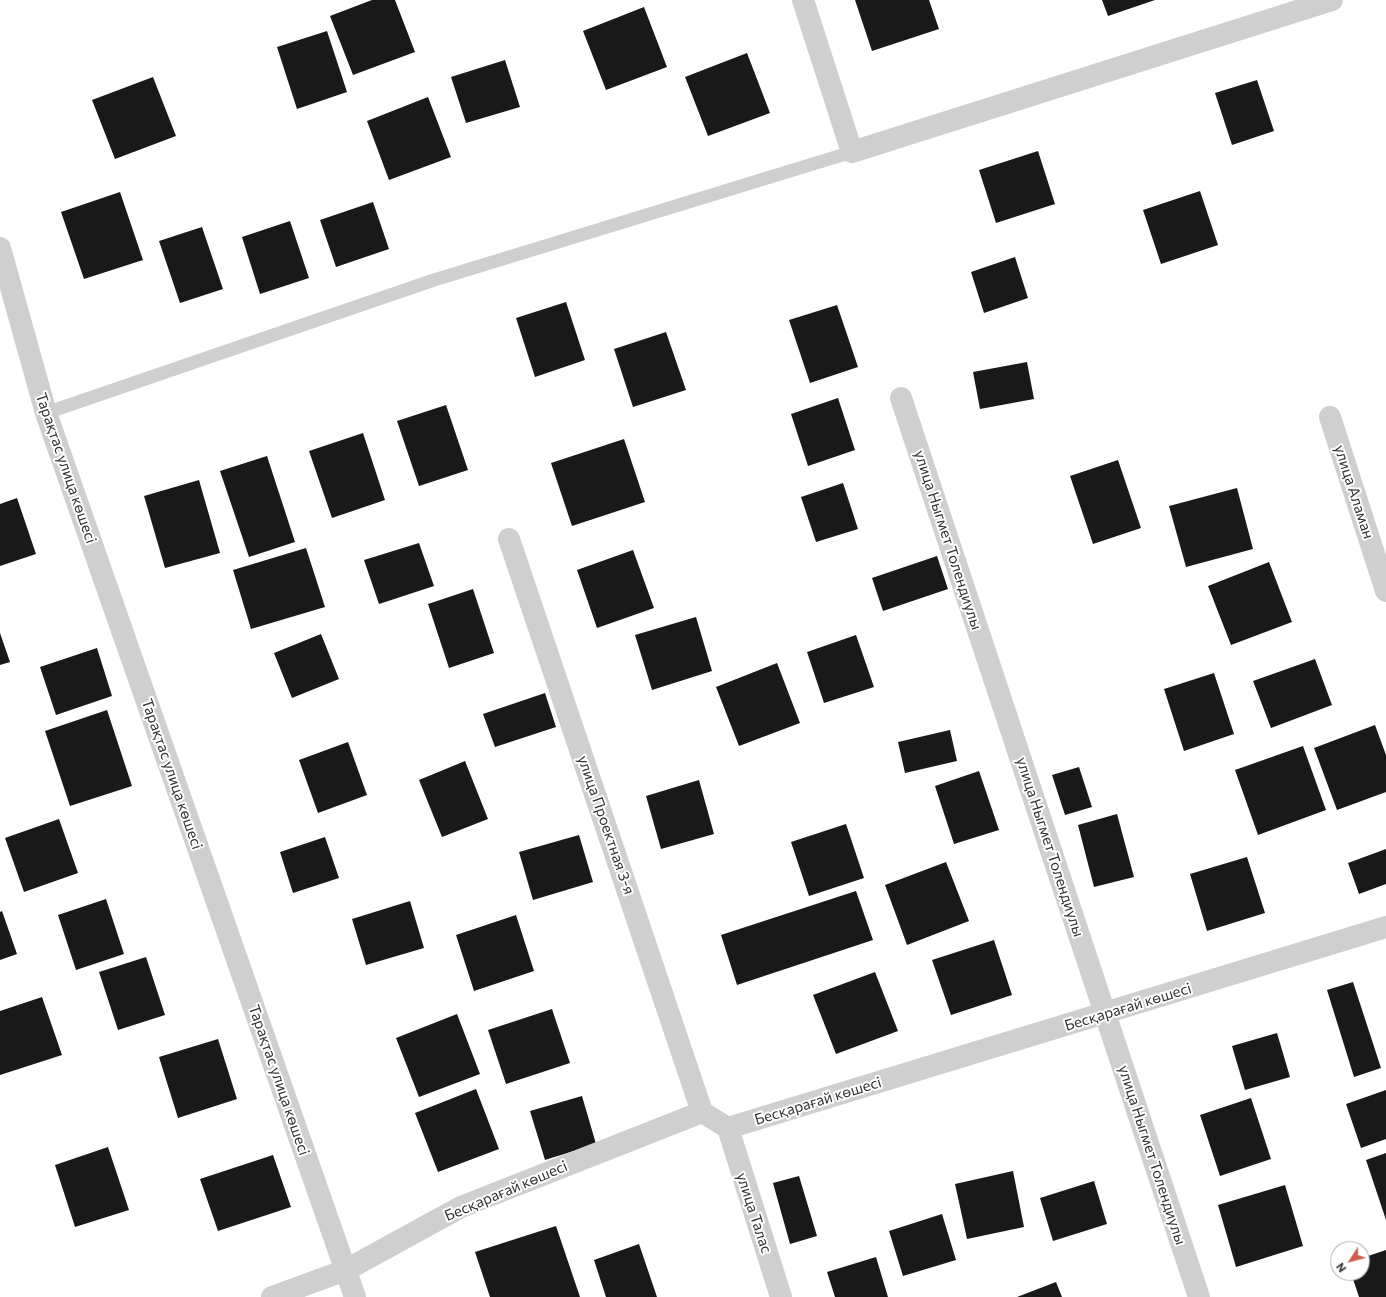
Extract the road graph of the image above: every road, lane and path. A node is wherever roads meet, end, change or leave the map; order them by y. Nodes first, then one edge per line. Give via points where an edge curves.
1 (803, 0) edge
2 (1332, 0) edge
3 (852, 152) junction
4 (0, 248) edge
5 (901, 398) dead end
6 (46, 414) junction
7 (1330, 416) dead end
8 (510, 539) dead end
9 (1386, 591) edge
10 (1386, 927) edge
11 (1105, 1014) junction
12 (702, 1112) junction
13 (728, 1128) junction
14 (346, 1270) junction
15 (272, 1297) edge
16 (355, 1297) edge
17 (781, 1297) edge
18 (1198, 1297) edge

1 - 3 street
2 - 3 street
3 - 6 lane via 434,280
4 - 6 street, Тарақтас улица көшесі
5 - 11 street, улица Ныгмет Толендиулы
6 - 14 street, Тарақтас улица көшесі
7 - 9 street, улица Аламан
8 - 12 street, улица Проектная 3-я
10 - 11 street, Бесқарағай көшесі
11 - 13 street, Бесқарағай көшесі
11 - 18 street, улица Ныгмет Толендиулы
12 - 13 street
12 - 14 street, Бесқарағай көшесі via 461,1207
13 - 17 street, улица Талас
14 - 15 street, Бесқарағай көшесі
14 - 16 street, Тарақтас улица көшесі

